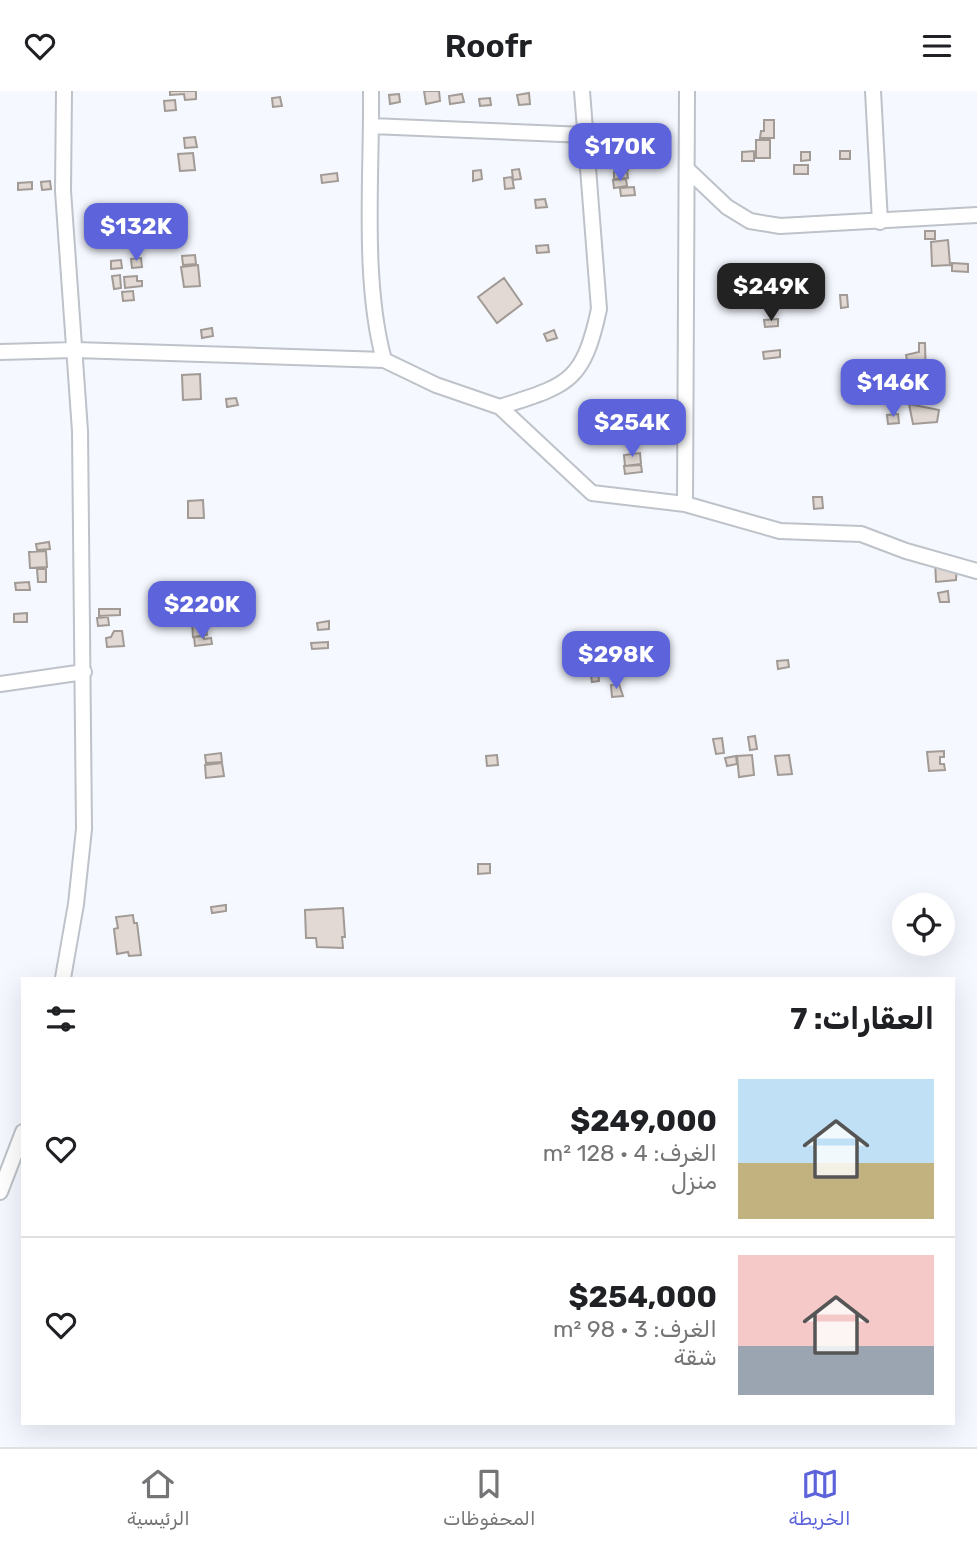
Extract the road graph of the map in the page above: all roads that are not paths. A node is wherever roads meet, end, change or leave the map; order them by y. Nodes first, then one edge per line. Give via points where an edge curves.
1 (64, 91) edge
2 (371, 91) edge
3 (582, 91) edge
4 (687, 91) edge
5 (873, 91) edge
6 (372, 126) junction
7 (585, 135) junction
8 (687, 169) junction
9 (977, 215) edge
10 (880, 222) junction
11 (75, 349) junction
12 (0, 352) edge
13 (384, 360) junction
14 (499, 407) junction
15 (685, 504) junction
16 (977, 571) edge
17 (83, 672) junction
18 (0, 684) edge
19 (62, 977) edge
20 (21, 1137) edge
21 (0, 1192) edge

1 - 11 street via 63,191
2 - 6 street
3 - 7 street
4 - 8 street
5 - 10 street
6 - 7 street
6 - 13 street via 371,260
7 - 14 street via 598,310 592,342 581,366 556,388
8 - 10 street via 727,207 750,221 780,226
8 - 15 street
9 - 10 street
11 - 12 street
11 - 13 street
11 - 17 street
13 - 14 street
14 - 15 street via 592,493
15 - 16 street via 780,531 861,534
17 - 18 street
17 - 19 street via 84,829
20 - 21 street

